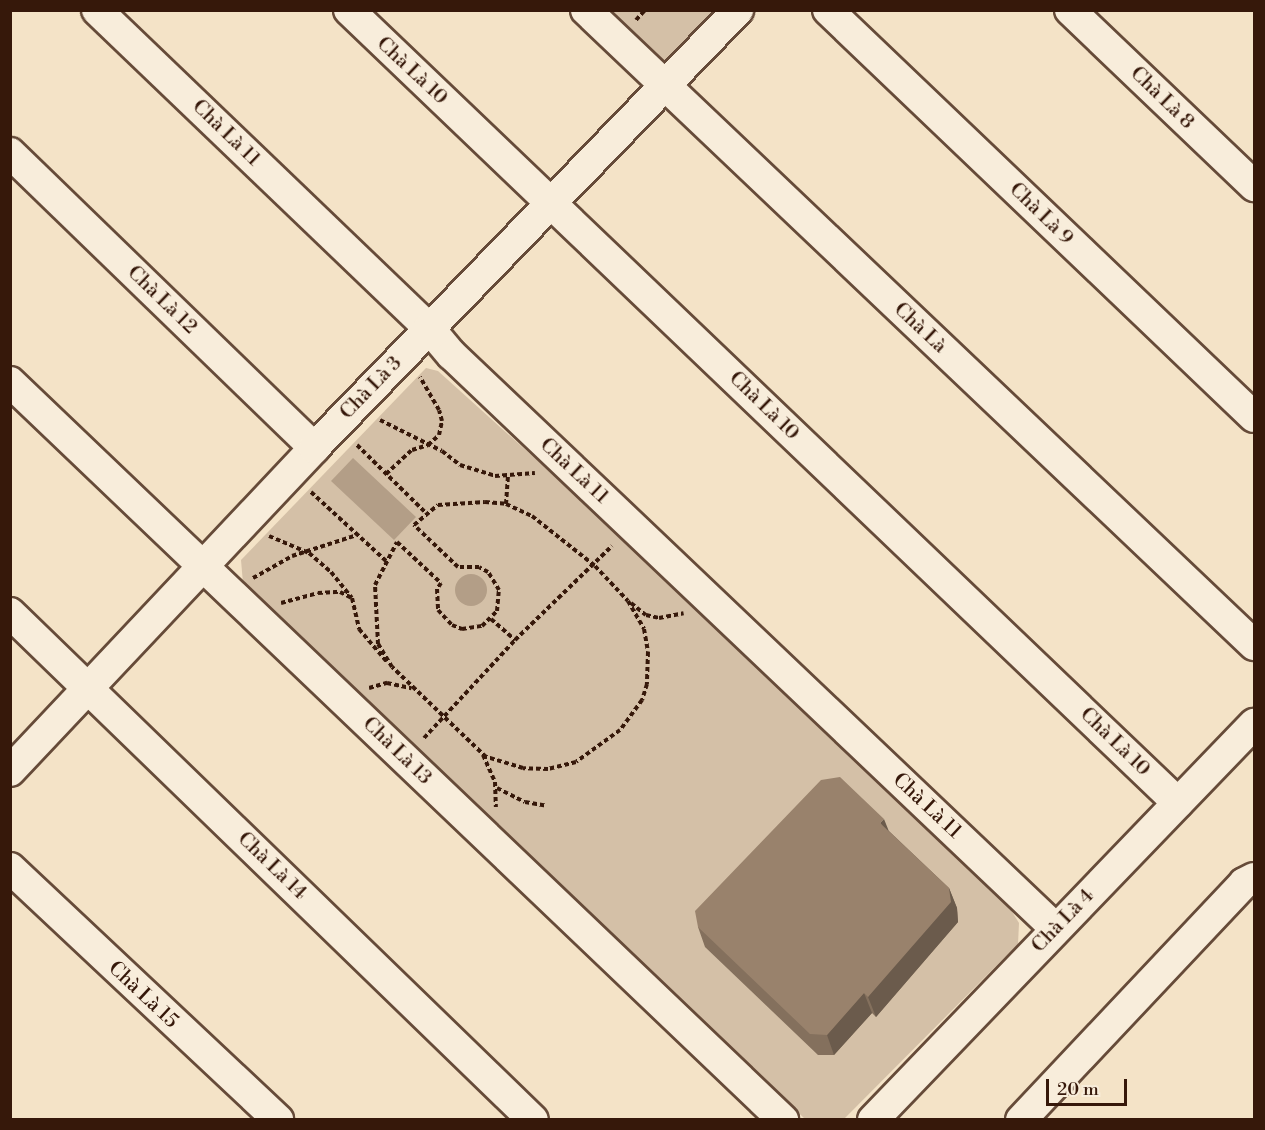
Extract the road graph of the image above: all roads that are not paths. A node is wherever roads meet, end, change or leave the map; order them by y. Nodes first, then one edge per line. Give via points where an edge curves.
1 (97, 10) edge
2 (348, 10) edge
3 (586, 10) edge
4 (738, 10) edge
5 (828, 10) edge
6 (1070, 10) edge
7 (666, 86) junction
8 (10, 153) edge
9 (1254, 186) edge
10 (554, 203) junction
11 (429, 328) junction
12 (10, 382) edge
13 (1254, 417) edge
14 (314, 448) junction
15 (203, 566) junction
16 (10, 613) edge
17 (1254, 645) edge
18 (89, 688) junction
19 (1254, 724) edge
20 (10, 771) edge
21 (1178, 803) junction
22 (10, 868) edge
23 (1254, 878) edge
24 (1056, 929) junction
25 (278, 1119) edge
26 (533, 1119) edge
27 (783, 1119) edge
28 (873, 1119) edge
29 (1021, 1119) edge

1 - 11 street, Chà Là 11
2 - 10 street, Chà Là 10
3 - 7 street, Chà Là
4 - 7 street, Chà Là 3
5 - 13 street, Chà Là 9
6 - 9 street, Chà Là 8
7 - 10 street, Chà Là 3
7 - 17 street, Chà Là
8 - 14 street, Chà Là 12
10 - 11 street, Chà Là 3
10 - 21 street, Chà Là 10
11 - 14 street, Chà Là 3
11 - 24 street, Chà Là 11 via 452,356
12 - 15 street, Chà Là 13
14 - 15 street, Chà Là 3
15 - 18 street, Chà Là 3
15 - 27 street, Chà Là 13
16 - 18 street, Chà Là 14
18 - 20 street, Chà Là 3
18 - 26 street, Chà Là 14
19 - 21 street, Chà Là 4
21 - 24 street, Chà Là 4
22 - 25 street, Chà Là 15
23 - 29 street via 1244,883
24 - 28 street, Chà Là 4

